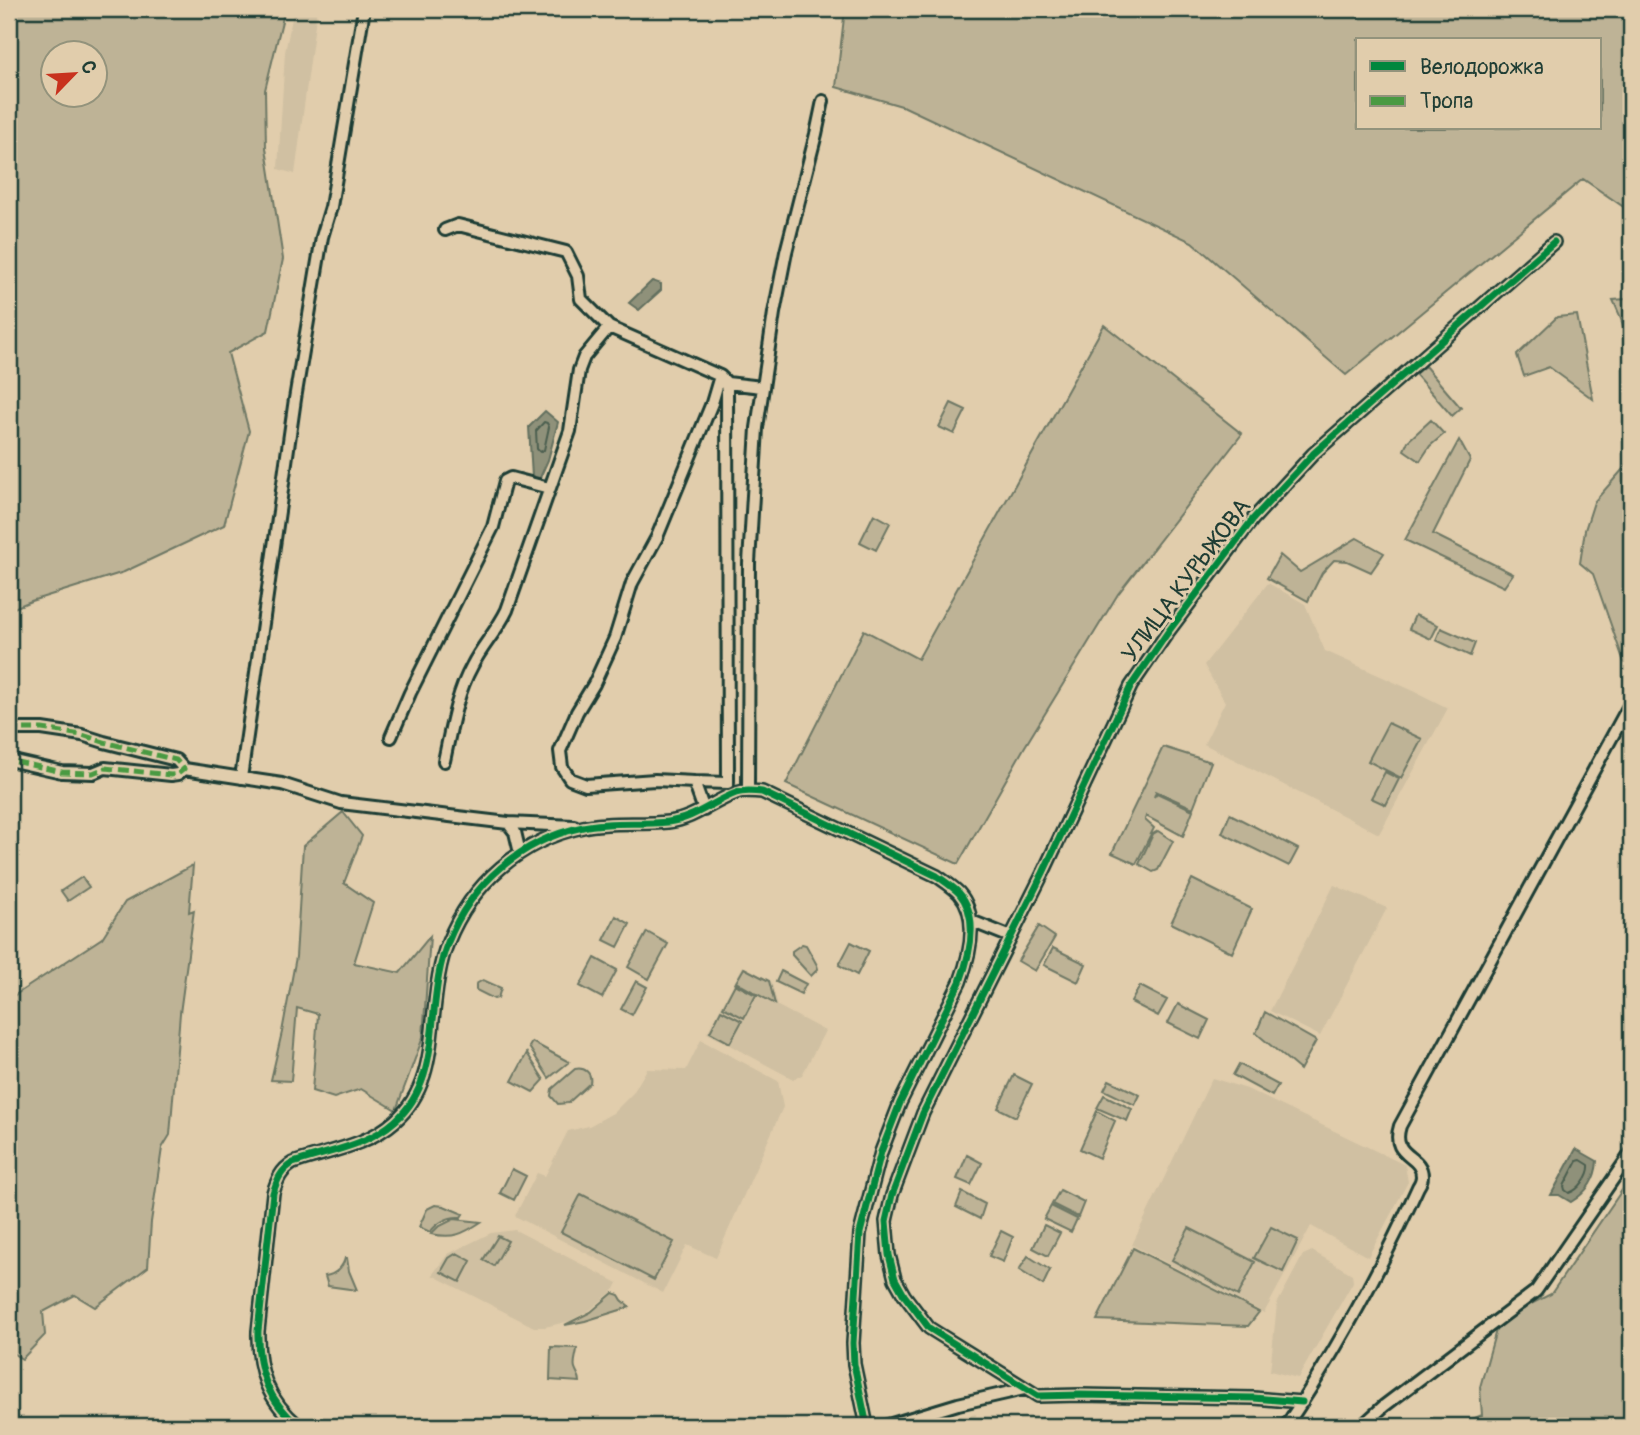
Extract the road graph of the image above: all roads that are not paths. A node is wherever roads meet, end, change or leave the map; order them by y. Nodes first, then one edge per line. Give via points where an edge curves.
1 (363, 9) edge
2 (823, 101) dead end
3 (445, 230) dead end
4 (1553, 242) dead end
5 (609, 327) junction
6 (724, 379) junction
7 (762, 387) junction
8 (549, 488) junction
9 (1631, 702) edge
10 (9, 729) edge
11 (391, 737) dead end
12 (9, 760) edge
13 (444, 761) dead end
14 (184, 769) junction
15 (241, 778) junction
16 (694, 782) junction
17 (748, 790) junction
18 (704, 810) junction
19 (508, 823) junction
20 (583, 827) junction
21 (520, 853) junction
22 (971, 921) junction
23 (1011, 937) junction
24 (1631, 1153) edge
25 (1024, 1389) junction
26 (1302, 1402) junction
27 (299, 1426) edge
28 (867, 1426) edge
29 (885, 1426) edge
30 (1286, 1426) edge
31 (1362, 1426) edge

1 - 15 street via 295,399
2 - 7 street via 786,252
3 - 5 street via 458,225 566,252 578,276 580,299
4 - 23 street, УЛИЦА КУРЫЖОВА via 1313,454 1253,519 1131,686
5 - 6 street
5 - 8 street via 579,370 570,432
6 - 7 street
6 - 16 street via 728,783
6 - 16 street via 657,537 632,583 615,638 560,751 570,779 586,785
7 - 17 street via 750,527
8 - 11 street via 511,478 505,481 493,527
8 - 13 street via 507,610 465,682
9 - 26 street via 1400,1126 1398,1144 1419,1166 1419,1188
10 - 14 street via 82,735 176,760
12 - 14 street via 62,772 93,773 105,768 175,775
14 - 15 street
15 - 19 street via 282,784 341,803
16 - 18 street
17 - 18 street
17 - 22 street via 762,792 937,876 960,894
18 - 20 street via 668,822
19 - 20 street
19 - 21 street
20 - 21 street
21 - 27 street via 479,888 447,943 429,1062 409,1105 378,1134 293,1163 276,1182 257,1351 272,1395
22 - 23 street
22 - 28 street via 965,968 895,1115 859,1233 853,1364
23 - 25 street, УЛИЦА КУРЫЖОВА via 923,1113 886,1221 895,1279 929,1328
24 - 31 street via 1536,1291
25 - 26 street via 1038,1396
25 - 29 street
26 - 30 street

